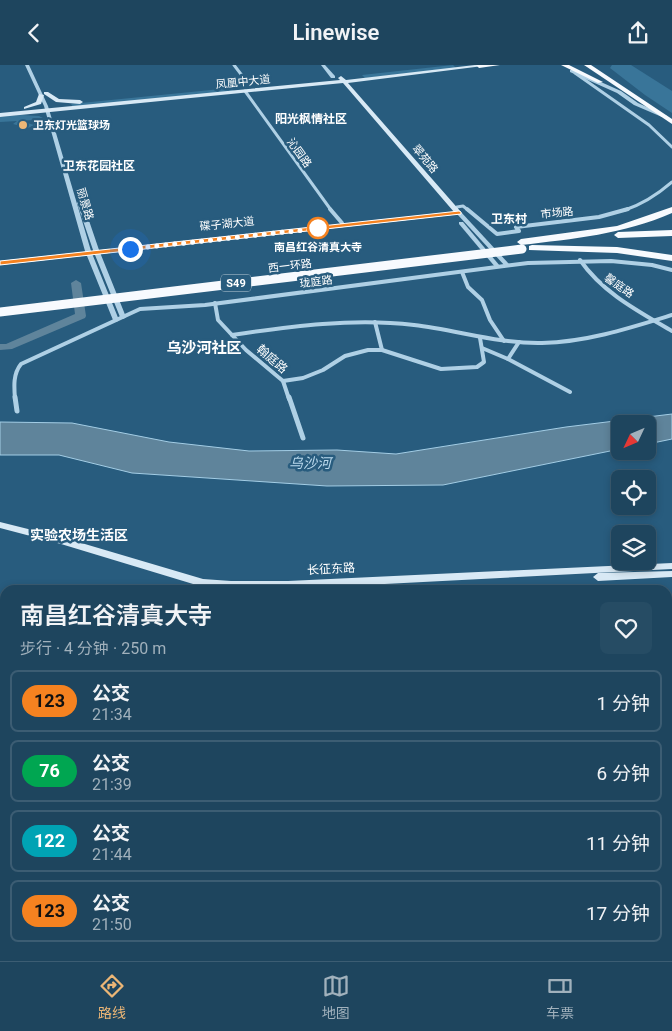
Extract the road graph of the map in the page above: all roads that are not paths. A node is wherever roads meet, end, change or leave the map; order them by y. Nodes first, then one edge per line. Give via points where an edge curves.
1 (27, 65) edge
2 (31, 65) edge
3 (234, 65) edge
4 (323, 65) edge
5 (329, 65) edge
6 (452, 65) edge
7 (488, 65) edge
8 (497, 65) edge
9 (563, 65) edge
10 (587, 65) edge
11 (479, 66) edge
12 (598, 66) edge
13 (572, 71) junction
14 (383, 75) junction
15 (338, 79) junction
16 (310, 82) junction
17 (250, 86) junction
18 (245, 91) junction
19 (43, 94) junction
20 (640, 100) junction
21 (84, 102) junction
22 (92, 107) junction
23 (26, 108) junction
24 (49, 108) junction
25 (0, 110) edge
26 (0, 115) edge
27 (9, 115) junction
28 (664, 116) junction
29 (672, 116) edge
30 (53, 119) junction
31 (672, 122) edge
32 (672, 147) edge
33 (672, 181) edge
34 (672, 210) edge
35 (454, 212) junction
36 (342, 223) junction
37 (672, 233) edge
38 (672, 239) edge
39 (522, 245) junction
40 (92, 252) junction
41 (672, 259) edge
42 (580, 260) junction
43 (0, 262) edge
44 (507, 265) junction
45 (498, 267) junction
46 (672, 270) edge
47 (462, 272) junction
48 (209, 287) junction
49 (215, 303) junction
50 (0, 305) edge
51 (0, 312) edge
52 (672, 314) edge
53 (0, 317) edge
54 (123, 317) junction
55 (653, 319) junction
56 (116, 320) junction
57 (375, 322) junction
58 (672, 331) edge
59 (232, 335) junction
60 (480, 337) junction
61 (504, 341) junction
62 (519, 342) junction
63 (482, 348) junction
64 (382, 350) junction
65 (508, 359) junction
66 (283, 381) junction
67 (570, 393) dead end
68 (17, 411) dead end
69 (303, 438) dead end
70 (0, 525) edge
71 (0, 532) edge
72 (672, 567) edge
73 (672, 574) edge
74 (186, 585) edge
75 (410, 585) edge

1 - 19 street, 丽景路
2 - 19 street, 丽景路
3 - 17 street
4 - 15 street, 翠苑路
5 - 15 street, 翠苑路
6 - 14 main road, 凤凰中大道
7 - 11 main road, 凤凰中大道
8 - 11 highway
9 - 13 street
9 - 20 highway
10 - 20 highway
11 - 14 main road, 凤凰中大道
12 - 29 highway
13 - 28 street
13 - 32 street via 649,125
14 - 15 main road, 凤凰中大道
15 - 16 main road, 凤凰中大道
15 - 35 main road, 翠苑路
16 - 17 main road, 凤凰中大道
16 - 18 main road, 凤凰中大道
17 - 21 main road, 凤凰中大道
18 - 22 main road, 凤凰中大道
18 - 36 street, 沁园路
19 - 21 main road via 58,101
19 - 23 main road via 39,103
19 - 24 street, 丽景路
20 - 28 highway
21 - 24 main road, 凤凰中大道
22 - 24 main road, 凤凰中大道
22 - 30 main road via 65,111
23 - 24 main road, 凤凰中大道
23 - 25 main road, 凤凰中大道
24 - 27 main road, 凤凰中大道
24 - 30 street, 丽景路
26 - 27 main road, 凤凰中大道
27 - 30 main road via 35,114
28 - 31 highway
30 - 40 street, 丽景路
33 - 35 street, 市场路 via 652,199 622,211 516,227 519,231 496,234 464,205
34 - 39 highway via 636,224
35 - 36 main road, 碟子湖大道
35 - 40 main road, 碟子湖大道
35 - 44 street, 翠苑路
35 - 45 street, 翠苑路
36 - 40 main road, 碟子湖大道
37 - 39 highway, 西一环路 / S49
38 - 39 highway, 西一环路 / S49
39 - 41 highway via 638,252
39 - 48 highway, 西一环路 / S49, bridge
39 - 50 highway, 西一环路 / S49
40 - 43 main road, 碟子湖大道
40 - 54 street, 丽景路
40 - 56 street, 丽景路
42 - 44 street, 珑庭路
42 - 46 street, 珑庭路 via 631,261
42 - 55 street, 馨庭路 via 586,271 602,286
44 - 45 street, 珑庭路
45 - 47 street, 珑庭路
47 - 49 street, 珑庭路
47 - 61 street via 468,287 482,300
48 - 51 highway, 西一环路 / S49, bridge
48 - 53 highway, bridge
49 - 54 street, 珑庭路 via 140,309
49 - 59 street, 翰庭路 via 218,320
52 - 55 street
54 - 56 street, 珑庭路
55 - 58 street, 馨庭路
55 - 62 street via 568,341
56 - 68 street, 珑庭路 via 15,369
57 - 59 street via 318,323
57 - 60 street via 417,325
57 - 64 street
59 - 66 street, 翰庭路
60 - 61 street
60 - 63 street
61 - 62 street
62 - 65 street
63 - 64 street via 484,362 480,367 454,369 424,365
63 - 65 street
64 - 66 street via 356,352 314,374
65 - 67 street
66 - 69 street, 翰庭路
70 - 72 main road, 长征东路 via 64,541 189,580 230,585
71 - 74 main road
73 - 75 main road, 长征东路

